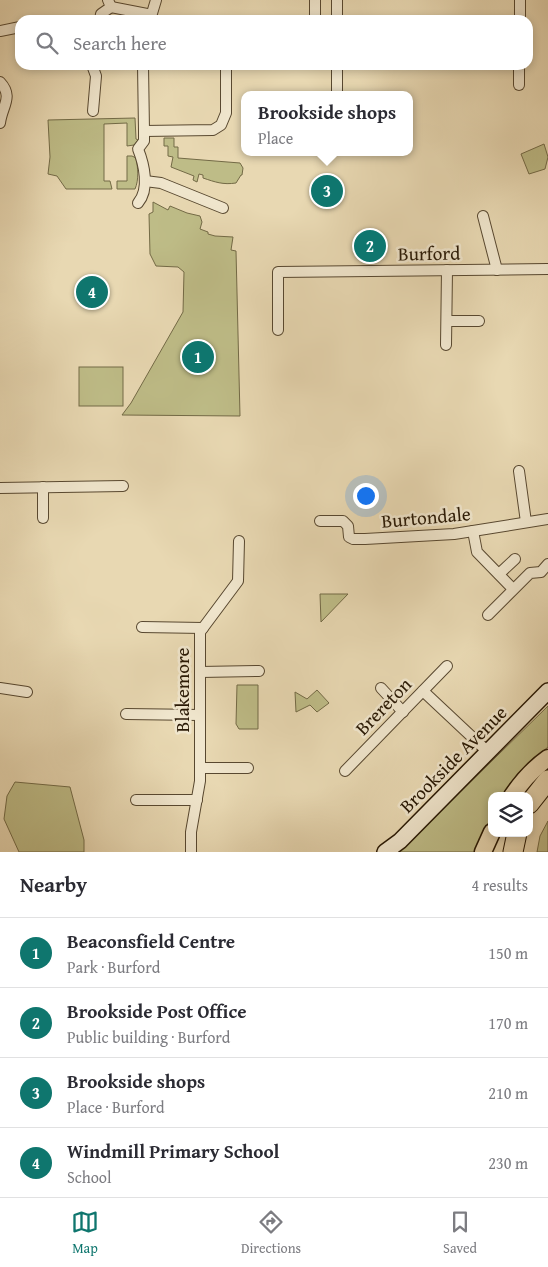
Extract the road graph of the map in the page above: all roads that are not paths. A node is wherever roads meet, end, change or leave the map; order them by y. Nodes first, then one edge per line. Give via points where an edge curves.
1 (156, 0) edge
2 (315, 0) edge
3 (337, 0) edge
4 (520, 0) edge
5 (109, 4) edge
6 (102, 15) edge
7 (147, 15) edge
8 (152, 15) edge
9 (315, 15) edge
10 (337, 15) edge
11 (520, 15) edge
12 (15, 28) edge
13 (0, 31) edge
14 (94, 70) edge
15 (143, 70) edge
16 (226, 70) edge
17 (337, 70) edge
18 (519, 70) edge
19 (0, 82) edge
20 (519, 85) dead end
21 (337, 91) edge
22 (94, 111) dead end
23 (0, 121) edge
24 (144, 131) junction
25 (145, 181) junction
26 (138, 203) dead end
27 (223, 208) dead end
28 (483, 216) dead end
29 (548, 269) edge
30 (447, 270) junction
31 (497, 270) junction
32 (447, 321) junction
33 (479, 321) dead end
34 (278, 330) dead end
35 (446, 345) dead end
36 (520, 471) dead end
37 (123, 486) dead end
38 (43, 487) junction
39 (0, 488) edge
40 (43, 518) dead end
41 (548, 519) edge
42 (320, 521) dead end
43 (526, 522) junction
44 (473, 531) junction
45 (239, 541) dead end
46 (515, 559) dead end
47 (548, 564) edge
48 (499, 574) junction
49 (513, 589) junction
50 (488, 615) dead end
51 (142, 627) dead end
52 (203, 628) junction
53 (447, 666) dead end
54 (259, 671) dead end
55 (200, 672) junction
56 (0, 688) edge
57 (381, 688) dead end
58 (423, 691) junction
59 (548, 691) edge
60 (26, 692) dead end
61 (403, 712) junction
62 (126, 714) dead end
63 (200, 715) junction
64 (488, 752) junction
65 (548, 758) edge
66 (200, 768) junction
67 (248, 768) dead end
68 (345, 771) dead end
69 (548, 780) edge
70 (515, 792) edge
71 (533, 797) edge
72 (136, 800) dead end
73 (197, 800) junction
74 (490, 837) edge
75 (516, 837) edge
76 (191, 852) edge
77 (385, 852) edge
78 (483, 852) edge
79 (513, 852) edge

1 - 8 street
2 - 9 street
3 - 10 street
4 - 11 street
5 - 6 street
5 - 7 street
12 - 13 street
14 - 22 street
15 - 24 street
16 - 24 street via 226,113 221,126 213,130
17 - 21 street
18 - 20 street
19 - 23 street via 6,88 7,98
24 - 25 street via 144,141 138,149
25 - 26 street
25 - 27 street via 161,183
28 - 31 street
29 - 31 street, Burford
30 - 31 street, Burford
30 - 32 street
30 - 34 street, Burford via 278,272
32 - 33 street
32 - 35 street
36 - 43 street
37 - 38 street
38 - 39 street
38 - 40 street
41 - 43 street, Burtondale
42 - 44 street, Burtondale via 343,521 348,526 349,537 353,539
43 - 44 street, Burtondale
44 - 48 street via 477,552
45 - 52 street, Blakemore via 238,581
46 - 48 street
47 - 49 street via 541,572 530,573
48 - 49 street
49 - 50 street
51 - 52 street
52 - 55 street, Blakemore via 200,632
53 - 58 street, Brereton
54 - 55 street
55 - 63 street, Blakemore
56 - 60 street
57 - 61 street
58 - 61 street, Brereton
58 - 64 street
59 - 64 street, Brookside Avenue
61 - 68 street, Brereton
62 - 63 street
63 - 66 street, Blakemore
64 - 77 street, Brookside Avenue via 400,841
65 - 70 main road
66 - 67 street
66 - 73 street, Blakemore
69 - 71 highway
72 - 73 street
73 - 76 street, Blakemore
74 - 78 main road
75 - 79 highway

